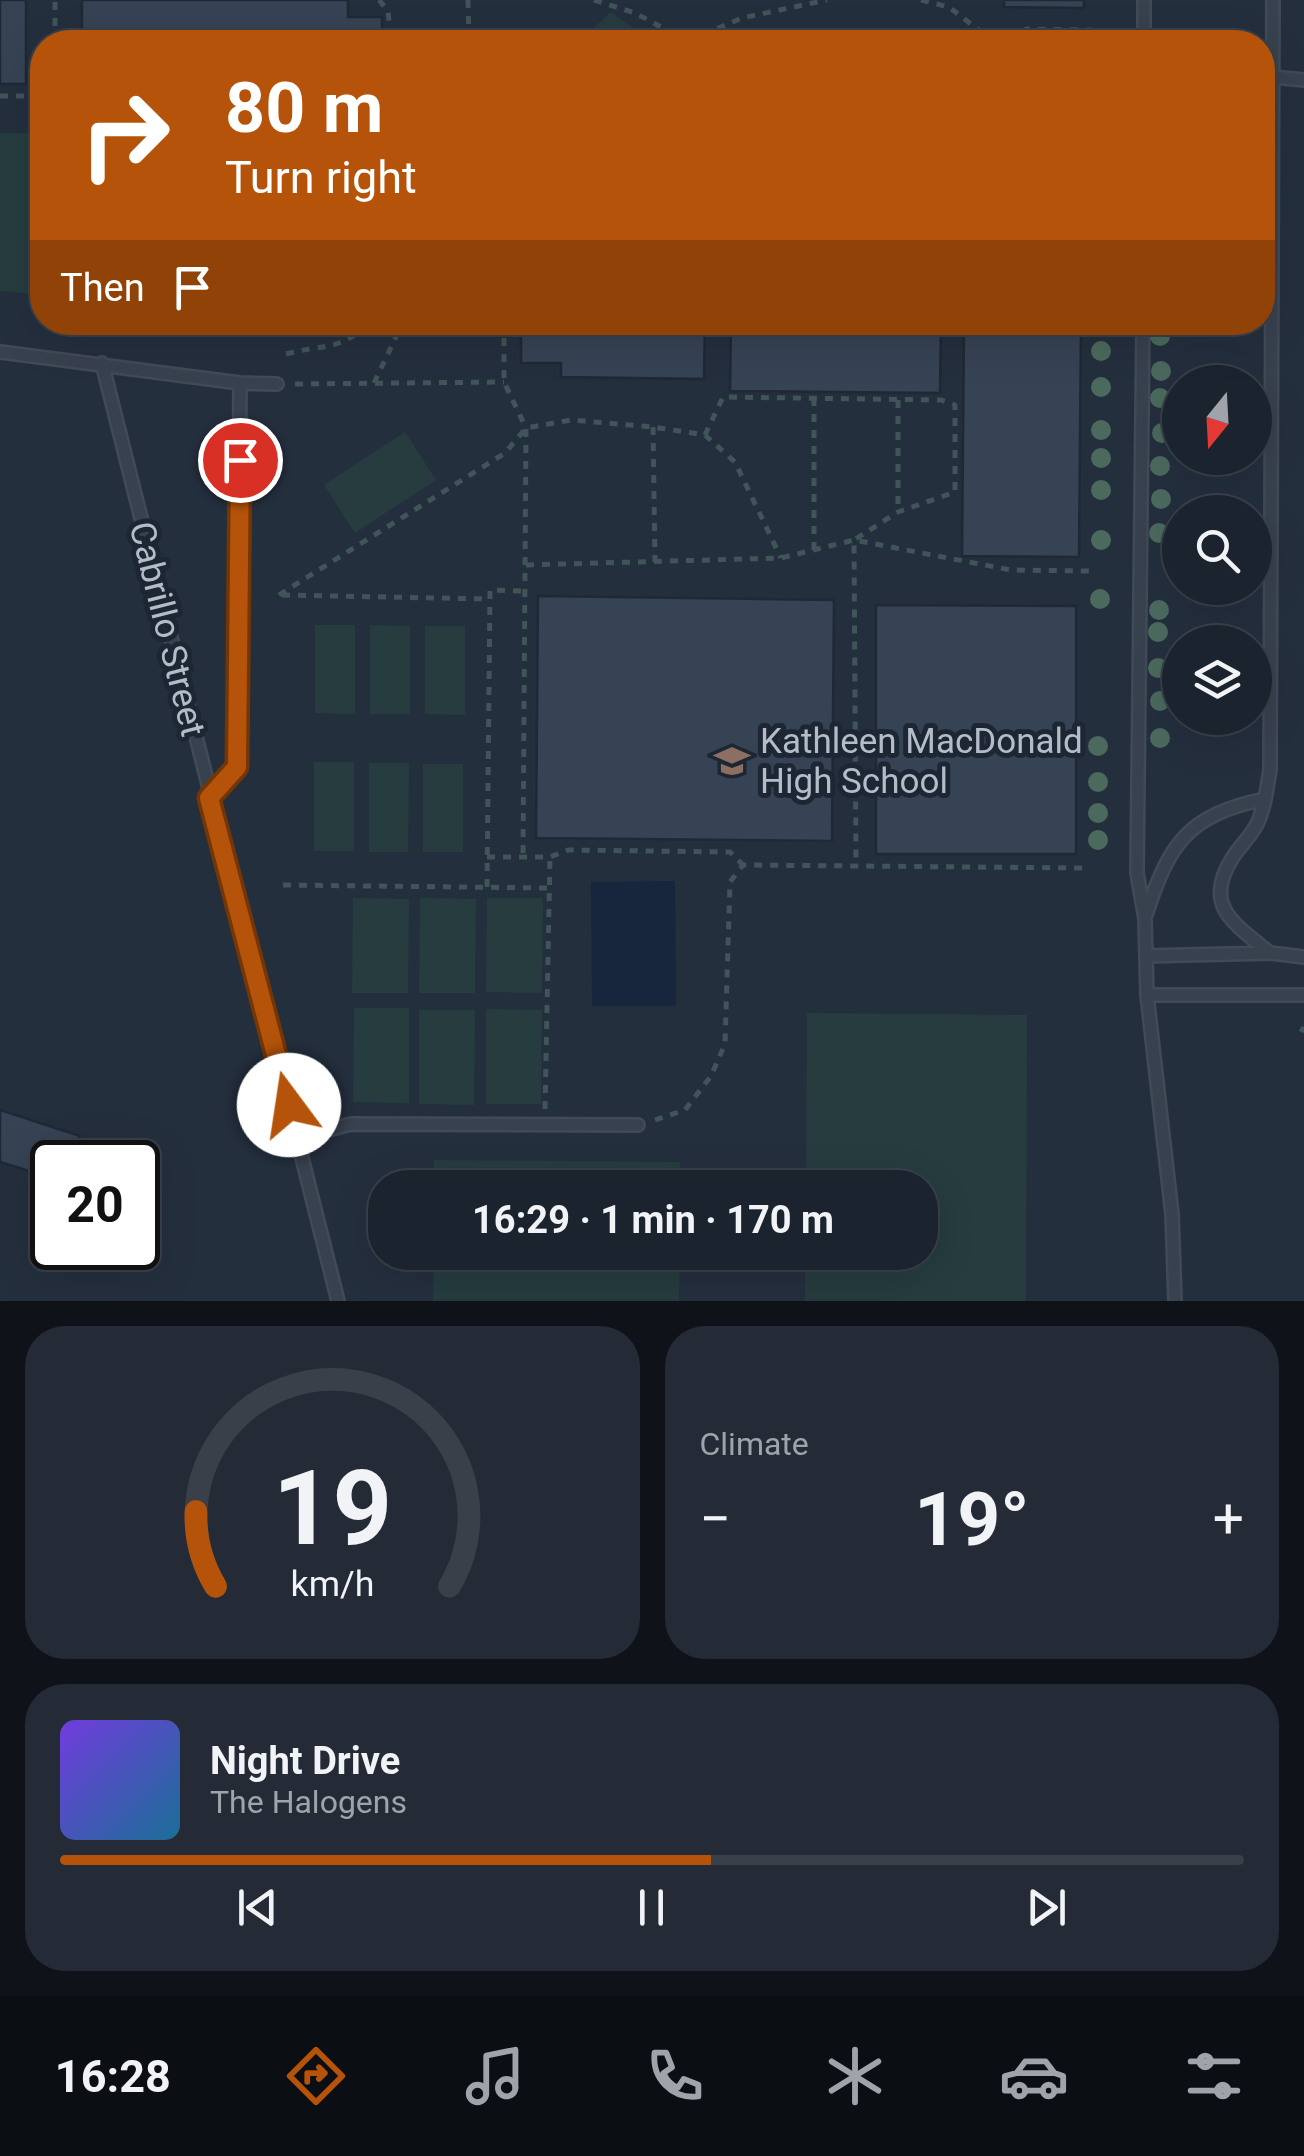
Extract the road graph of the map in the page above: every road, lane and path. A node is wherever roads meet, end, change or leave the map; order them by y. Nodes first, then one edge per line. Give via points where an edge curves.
1 (55, 0) edge
2 (379, 0) edge
3 (468, 0) edge
4 (594, 0) edge
5 (818, 0) edge
6 (827, 0) edge
7 (921, 0) edge
8 (1144, 0) edge
9 (1273, 0) edge
10 (54, 30) edge
11 (390, 30) edge
12 (469, 30) edge
13 (666, 30) edge
14 (715, 30) edge
15 (978, 30) edge
16 (1024, 30) edge
17 (1093, 30) dead end
18 (1144, 30) edge
19 (1273, 30) edge
20 (1275, 77) edge
21 (1304, 80) edge
22 (0, 96) edge
23 (30, 96) edge
24 (356, 335) edge
25 (398, 335) edge
26 (504, 335) edge
27 (1143, 335) edge
28 (1267, 335) edge
29 (0, 352) edge
30 (286, 354) dead end
31 (102, 363) junction
32 (504, 382) junction
33 (240, 383) junction
34 (374, 383) junction
35 (277, 384) joint
36 (814, 398) junction
37 (898, 400) junction
38 (653, 427) junction
39 (526, 428) junction
40 (705, 435) junction
41 (898, 512) junction
42 (854, 540) junction
43 (814, 550) junction
44 (781, 558) junction
45 (654, 562) junction
46 (526, 565) junction
47 (1089, 570) dead end
48 (525, 591) junction
49 (489, 599) junction
50 (209, 798) junction
51 (1264, 800) junction
52 (523, 856) junction
53 (550, 857) junction
54 (487, 858) junction
55 (743, 865) junction
56 (856, 866) junction
57 (1086, 868) dead end
58 (282, 885) dead end
59 (487, 887) junction
60 (550, 888) junction
61 (1145, 919) junction
62 (1270, 952) junction
63 (1146, 956) junction
64 (1304, 957) edge
65 (1146, 994) junction
66 (1304, 996) edge
67 (545, 1125) junction
68 (638, 1126) joint
69 (297, 1138) junction
70 (338, 1301) edge
71 (1175, 1301) edge

1 - 10 path
2 - 11 path
3 - 12 path
4 - 13 path
5 - 6 path
5 - 14 path
7 - 15 path via 949,7
8 - 18 lane
9 - 19 lane
16 - 17 path
20 - 21 lane
22 - 23 path
24 - 30 path via 324,350
25 - 34 path
26 - 32 path
27 - 61 lane via 1137,873
28 - 51 lane via 1270,770
29 - 31 lane
31 - 33 lane
31 - 50 lane, Cabrillo Street
32 - 34 path
32 - 39 path
33 - 35 lane
33 - 50 lane via 237,767
34 - 35 path
36 - 37 path
36 - 40 path via 724,397
36 - 43 path
37 - 41 path
37 - 41 path via 955,406 955,492
38 - 39 path via 570,420
38 - 40 path
38 - 45 path
39 - 46 path
39 - 49 path via 505,453 279,595
40 - 44 path via 735,462
41 - 42 path
42 - 43 path
42 - 47 path via 1011,570
42 - 56 path
43 - 44 path
44 - 45 path
45 - 46 path
46 - 48 path
48 - 49 path via 490,590
48 - 52 path
49 - 54 path
50 - 69 lane, Cabrillo Street
51 - 61 lane via 1235,805 1201,823 1172,849
51 - 62 lane via 1219,893 1237,926
52 - 53 path
52 - 54 path
53 - 55 path via 568,850 730,852
53 - 60 path
54 - 59 path
55 - 56 path
55 - 68 path via 730,882 725,1044 712,1076 685,1110
56 - 57 path
58 - 59 path
59 - 60 path
60 - 67 path
61 - 63 lane
62 - 63 lane
62 - 64 lane
63 - 65 lane
65 - 66 lane
65 - 71 lane via 1172,1214
67 - 68 lane
67 - 69 lane via 351,1124
69 - 70 lane, Cabrillo Street

